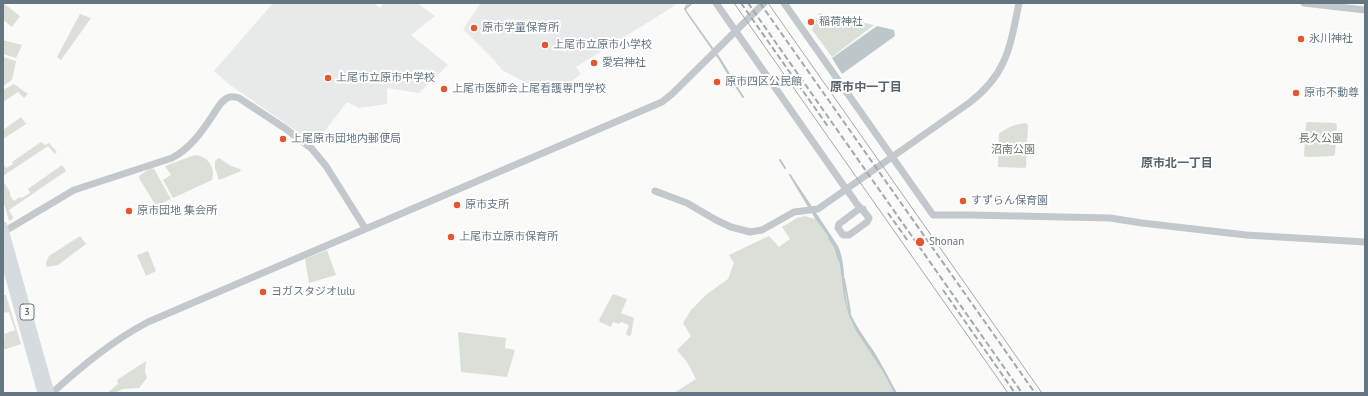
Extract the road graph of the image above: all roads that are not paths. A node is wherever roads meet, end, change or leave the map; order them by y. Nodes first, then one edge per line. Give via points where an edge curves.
1 (716, 3) edge
2 (764, 3) edge
3 (784, 3) edge
4 (1019, 3) edge
5 (1304, 3) edge
6 (1365, 10) edge
7 (736, 32) junction
8 (892, 157) junction
9 (846, 189) junction
10 (655, 191) dead end
11 (859, 208) dead end
12 (365, 228) junction
13 (4, 229) edge
14 (1365, 242) edge
15 (3, 253) edge
16 (42, 393) edge
17 (51, 393) edge

1 - 7 street
2 - 7 street
3 - 8 street
4 - 8 street via 1009,48 994,81 980,95
5 - 6 street
7 - 9 street
7 - 12 street via 662,102
8 - 9 street
8 - 14 street via 933,216 1110,218 1246,235
9 - 10 street via 818,209 794,212 762,230 750,232 726,225 687,203
9 - 11 street
12 - 13 street via 326,166 312,149 286,129 232,96 221,103 192,144 182,153 74,190
12 - 17 street via 130,331 73,373
13 - 17 main road, 3
15 - 16 main road, 3

